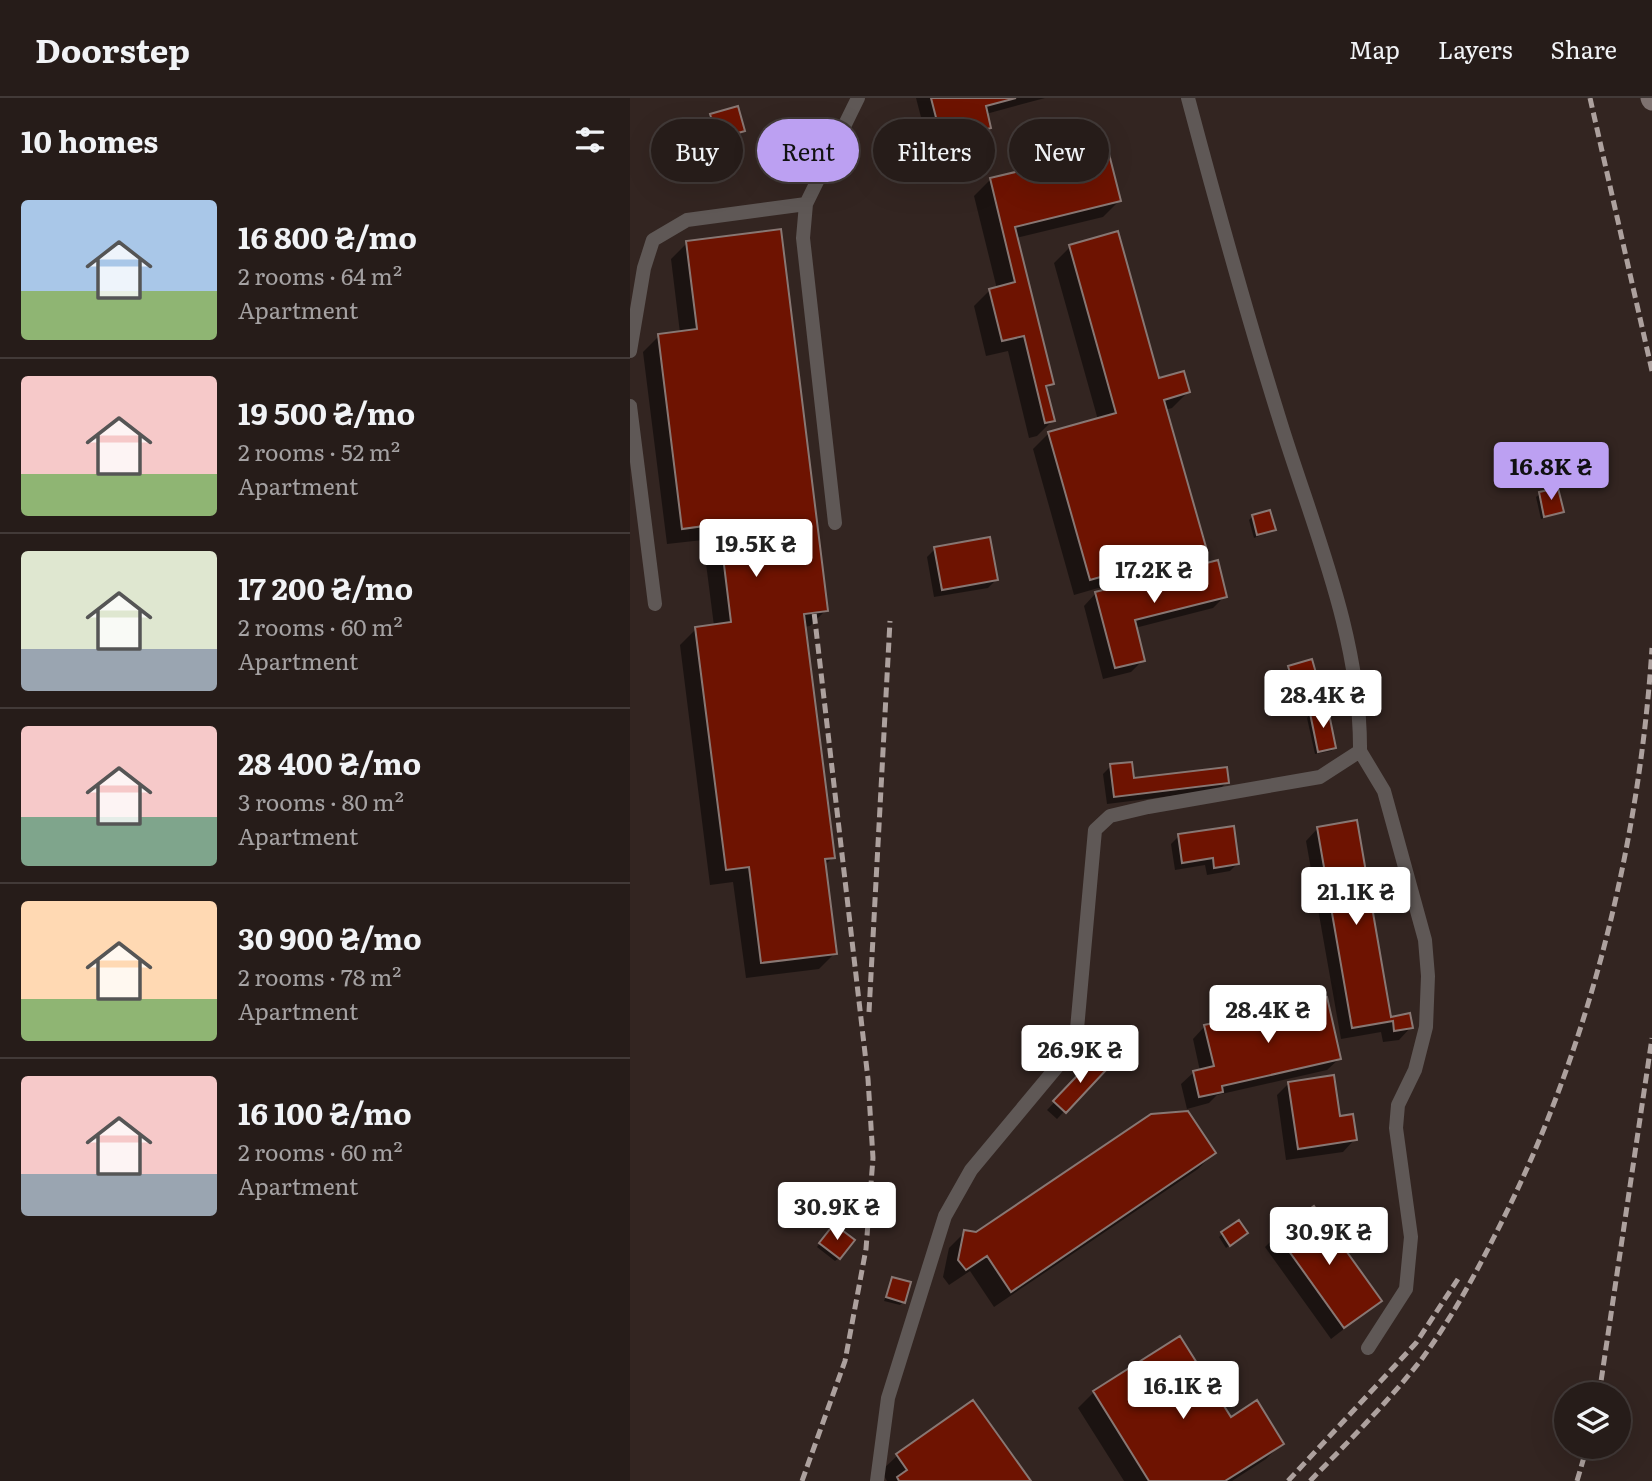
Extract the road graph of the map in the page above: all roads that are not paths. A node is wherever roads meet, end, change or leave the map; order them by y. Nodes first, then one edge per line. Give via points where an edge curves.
1 (858, 98) edge
2 (1188, 98) edge
3 (806, 204) junction
4 (630, 351) edge
5 (630, 406) edge
6 (835, 523) dead end
7 (655, 604) dead end
8 (1360, 751) junction
9 (1368, 1348) dead end
10 (877, 1481) edge

1 - 3 lane
2 - 8 lane via 1247,317 1348,637 1360,715
3 - 4 lane via 687,220 653,240
3 - 6 lane via 803,238
5 - 7 lane
8 - 9 lane via 1384,792 1425,940 1428,976 1426,1027 1415,1069 1398,1105 1396,1128 1411,1237 1406,1289
8 - 10 lane via 1320,777 1148,807 1110,816 1095,830 1077,1029 1066,1056 971,1170 945,1216 888,1398

